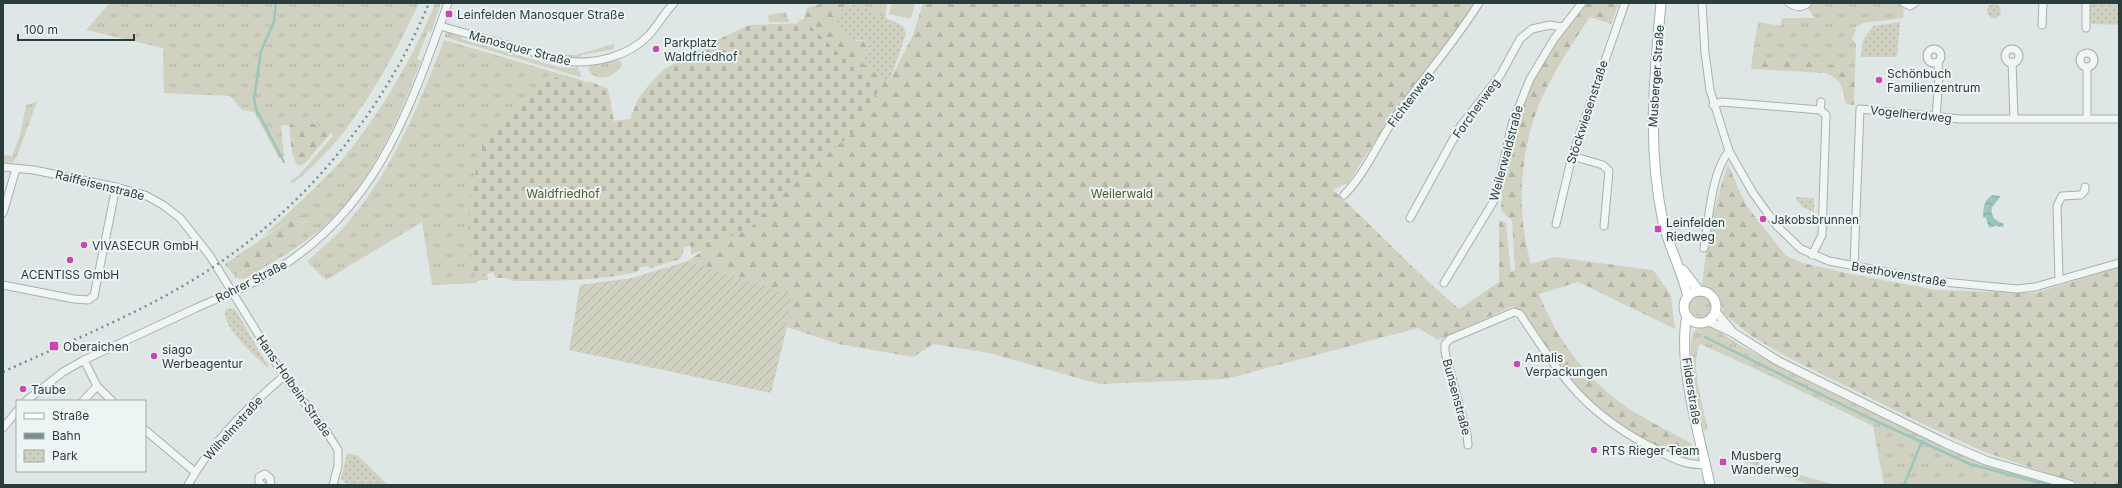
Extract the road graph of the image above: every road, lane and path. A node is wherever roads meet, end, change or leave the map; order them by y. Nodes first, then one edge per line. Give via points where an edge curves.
1 (448, 3) edge
2 (674, 3) edge
3 (1479, 3) edge
4 (1582, 3) edge
5 (1625, 3) edge
6 (1661, 3) edge
7 (1702, 3) edge
8 (1789, 3) edge
9 (1808, 3) edge
10 (1904, 3) edge
11 (1915, 3) edge
12 (2043, 3) edge
13 (2086, 3) edge
14 (2042, 25) dead end
15 (440, 26) junction
16 (1562, 27) junction
17 (2086, 28) dead end
18 (1938, 62) dead end
19 (2012, 62) dead end
20 (2087, 68) dead end
21 (1821, 102) dead end
22 (1714, 104) junction
23 (1820, 110) junction
24 (1936, 118) junction
25 (2014, 118) junction
26 (2088, 118) junction
27 (2119, 119) edge
28 (1729, 151) junction
29 (1572, 156) junction
30 (3, 167) edge
31 (16, 169) junction
32 (116, 187) junction
33 (2085, 187) dead end
34 (1344, 195) dead end
35 (3, 213) edge
36 (1410, 218) dead end
37 (1556, 224) dead end
38 (1604, 226) dead end
39 (1704, 248) dead end
40 (1812, 255) junction
41 (2119, 263) edge
42 (1679, 265) junction
43 (1854, 266) junction
44 (2060, 280) junction
45 (1444, 283) dead end
46 (3, 285) edge
47 (1699, 291) junction
48 (234, 292) junction
49 (1688, 297) junction
50 (1716, 312) junction
51 (1687, 316) junction
52 (1708, 321) junction
53 (1698, 323) junction
54 (1732, 332) junction
55 (1686, 345) junction
56 (84, 360) junction
57 (284, 376) junction
58 (97, 386) junction
59 (27, 400) edge
60 (84, 400) edge
61 (111, 400) edge
62 (16, 412) edge
63 (3, 428) edge
64 (146, 431) edge
65 (1468, 445) dead end
66 (1706, 464) junction
67 (195, 472) junction
68 (336, 484) edge
69 (188, 485) edge
70 (262, 485) edge
71 (271, 485) edge
72 (1710, 485) edge
73 (2071, 485) edge

1 - 15 street, Rohrer Straße
2 - 15 street, Manosquer Straße via 650,34 635,46 618,55 584,63 564,61
3 - 34 street, Fichtenweg via 1450,46 1395,117 1356,181
4 - 16 street, Weilerwaldstraße
5 - 29 street, Stöckwiesenstraße
6 - 42 main road, Musberger Straße via 1652,93 1653,150 1664,224
7 - 22 street, Beethovenstraße via 1706,54
8 - 9 street via 1801,7
10 - 11 street via 1910,6
12 - 14 street
13 - 17 street
15 - 48 street, Rohrer Straße via 406,113 379,165 353,204 297,256
16 - 36 street, Forchenweg via 1550,25 1532,29 1520,39 1501,74 1460,126
16 - 45 street, Weilerwaldstraße via 1534,71 1522,96 1509,135 1498,190 1492,206
18 - 24 street
19 - 25 street
20 - 26 street
21 - 23 street
22 - 23 street via 1721,102
22 - 28 street, Beethovenstraße
23 - 40 street via 1826,115 1824,219 1822,235
24 - 25 street, Vogelherdweg
24 - 43 street, Vogelherdweg via 1860,109
25 - 26 street, Vogelherdweg
26 - 27 street, Vogelherdweg
28 - 39 street via 1723,158 1718,172
28 - 40 street, Beethovenstraße via 1752,193 1777,226 1795,244
29 - 37 street, Stöckwiesenstraße
29 - 38 street via 1603,165 1609,171
30 - 31 street, Raiffeisenstraße
31 - 32 street, Raiffeisenstraße via 34,170
31 - 35 street
32 - 46 street via 94,296 88,300 74,299
32 - 48 street, Raiffeisenstraße via 145,195 180,218
33 - 44 street via 2081,195 2062,196 2057,206
40 - 43 street, Beethovenstraße
41 - 44 street, Beethovenstraße
42 - 47 main road, Musberger Straße
42 - 49 main road, Musberger Straße
43 - 44 street, Beethovenstraße via 1933,281 2017,289
47 - 49 main road
47 - 50 main road via 1714,298
48 - 56 street, Rohrer Straße
48 - 57 street, Hans-Holbein-Straße
49 - 51 main road via 1684,306
50 - 52 main road
50 - 54 street
51 - 53 main road
51 - 55 main road, Filderstraße via 1684,334
52 - 53 main road
52 - 54 street
53 - 55 main road, Filderstraße
54 - 73 street via 1778,361 1951,446 1987,461
55 - 66 main road, Filderstraße via 1689,385
56 - 58 street
56 - 59 street, Rohrer Straße via 63,372
57 - 67 street, Wilhelmstraße via 251,405
57 - 68 street, Hans-Holbein-Straße via 338,450
58 - 60 street
58 - 61 street
62 - 63 street
64 - 67 street
65 - 66 street, Bunsenstraße via 1445,352 1446,344 1450,339 1514,312 1520,314 1564,380 1603,418 1632,438 1674,458 1693,465
66 - 72 main road, Filderstraße
67 - 69 street, Wilhelmstraße
70 - 71 street via 259,477 265,474 270,478

